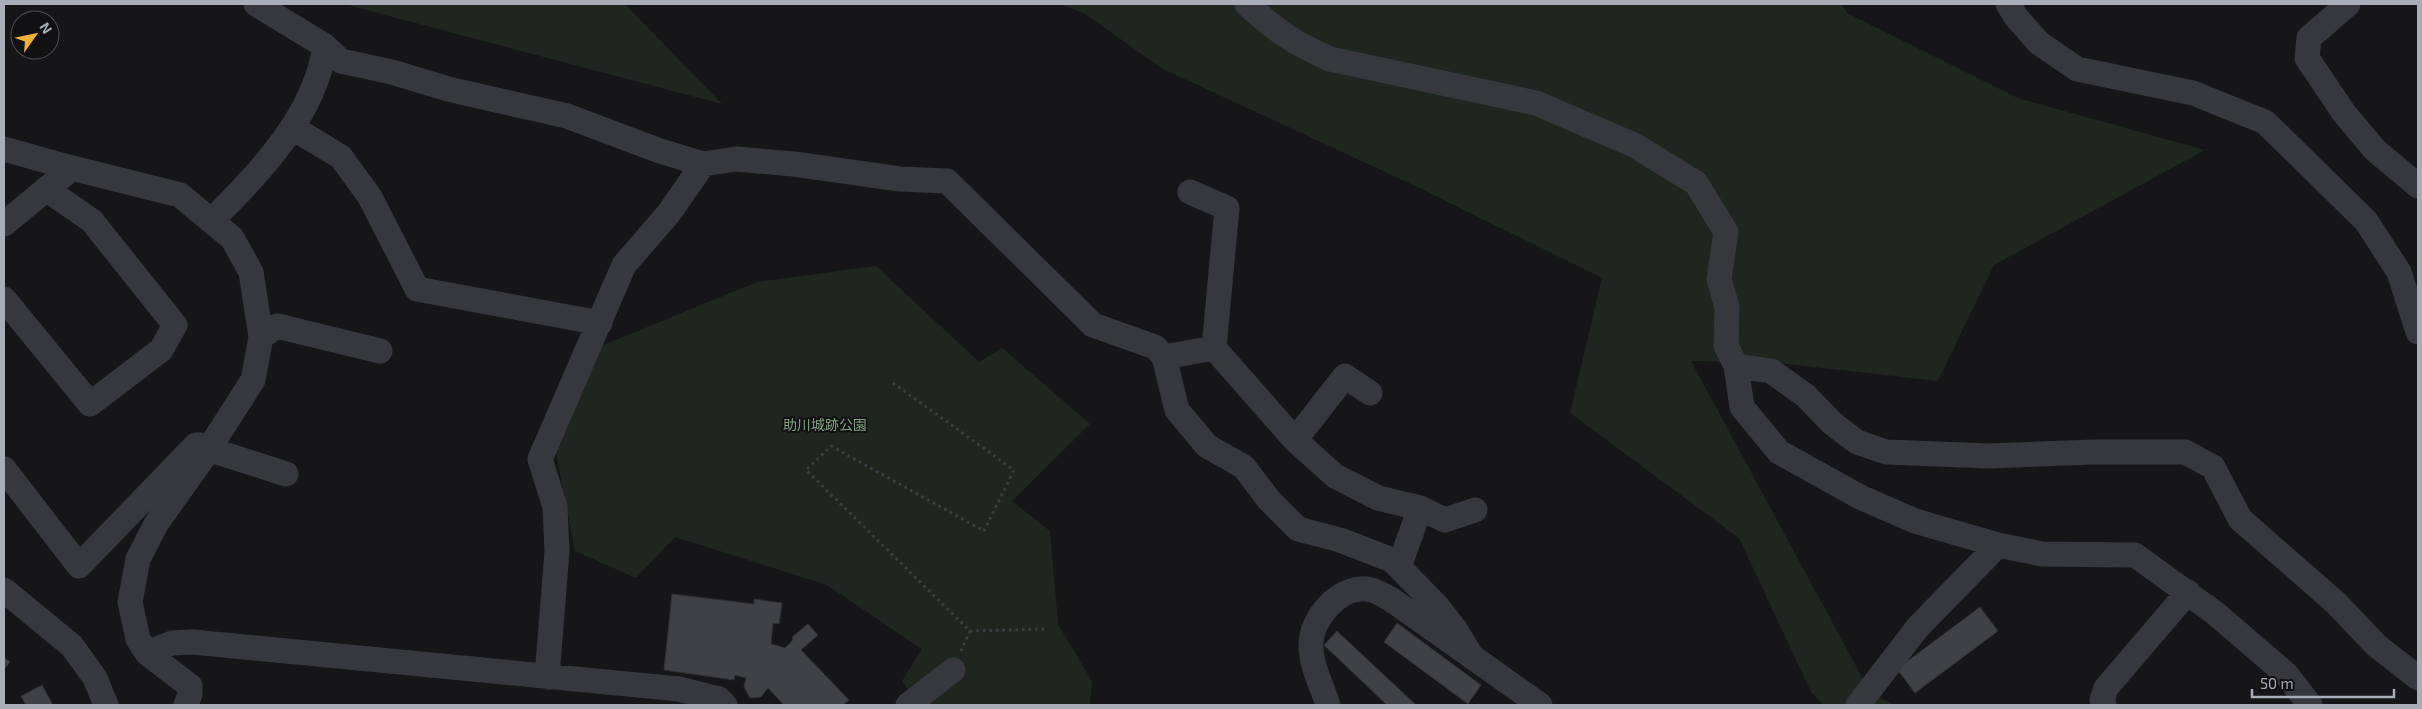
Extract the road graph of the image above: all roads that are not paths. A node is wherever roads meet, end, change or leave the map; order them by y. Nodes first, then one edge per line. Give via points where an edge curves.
1 (256, 4) edge
2 (1247, 4) edge
3 (2008, 4) edge
4 (2348, 4) edge
5 (325, 46) junction
6 (293, 128) junction
7 (4, 149) edge
8 (703, 164) junction
9 (72, 168) junction
10 (2418, 186) edge
11 (46, 189) junction
12 (1190, 192) dead end
13 (212, 221) junction
14 (4, 224) edge
15 (4, 299) edge
16 (600, 323) junction
17 (2418, 332) edge
18 (261, 336) junction
19 (1214, 348) junction
20 (380, 351) dead end
21 (1164, 358) junction
22 (1736, 366) junction
23 (1370, 393) dead end
24 (1295, 440) junction
25 (210, 446) junction
26 (4, 469) edge
27 (286, 474) dead end
28 (1420, 508) junction
29 (1475, 510) dead end
30 (1998, 545) junction
31 (1399, 566) junction
32 (4, 590) edge
33 (2188, 592) junction
34 (147, 653) junction
35 (1472, 657) junction
36 (953, 670) road end
37 (547, 677) junction
38 (2418, 678) edge
39 (106, 705) edge
40 (186, 705) edge
41 (724, 705) edge
42 (908, 705) edge
43 (1328, 705) edge
44 (1540, 705) edge
45 (1858, 705) edge
46 (2104, 705) edge
47 (2310, 705) edge

1 - 5 street
2 - 22 street via 1276,31 1330,59 1536,103 1634,145 1696,183 1726,232 1720,279 1728,307 1726,346
3 - 17 street via 2039,43 2077,69 2193,93 2265,122 2366,221 2399,272
4 - 10 street via 2309,38 2307,58 2344,113 2376,150
5 - 6 street via 322,70
5 - 8 street via 341,61 567,116
6 - 13 street
6 - 16 street via 342,157 370,197 417,289
7 - 9 street
8 - 16 street via 668,213 624,265
8 - 21 street via 736,159 900,179 947,181 1093,325 1155,347
9 - 11 street
9 - 13 street via 180,195
11 - 14 street
11 - 15 street via 92,221 175,325 161,350 90,404
12 - 19 street via 1227,208
13 - 18 street via 232,238 251,272
16 - 37 street via 540,459 555,507 557,551
18 - 20 street via 277,326
18 - 25 street via 253,380
19 - 21 street
19 - 24 street
21 - 31 street via 1178,410 1207,446 1244,467 1269,500 1298,529 1340,540 1392,560
22 - 30 street via 1742,407 1779,452 1860,497 1915,521
22 - 38 street via 1772,371 1806,396 1856,442 1886,452 1990,456 2185,452 2213,467 2240,519 2336,603 2377,646
23 - 24 street via 1345,376
24 - 28 street via 1335,476 1378,498
25 - 26 street via 196,445 79,566
25 - 27 street
25 - 34 street via 156,524 138,559 130,602 138,639
28 - 29 street via 1445,520
28 - 31 street
30 - 33 street via 2042,554 2135,555
30 - 45 street via 1918,627
31 - 35 street via 1437,606
32 - 39 street via 72,646 95,678
33 - 46 street via 2106,688 2102,700
33 - 47 street via 2286,674
34 - 37 street via 172,644 193,642
34 - 40 street via 190,686
35 - 43 street via 1392,600 1370,589 1352,591 1336,598 1323,611 1314,627 1310,645
35 - 44 street
36 - 42 street
37 - 41 street via 679,690 719,699

